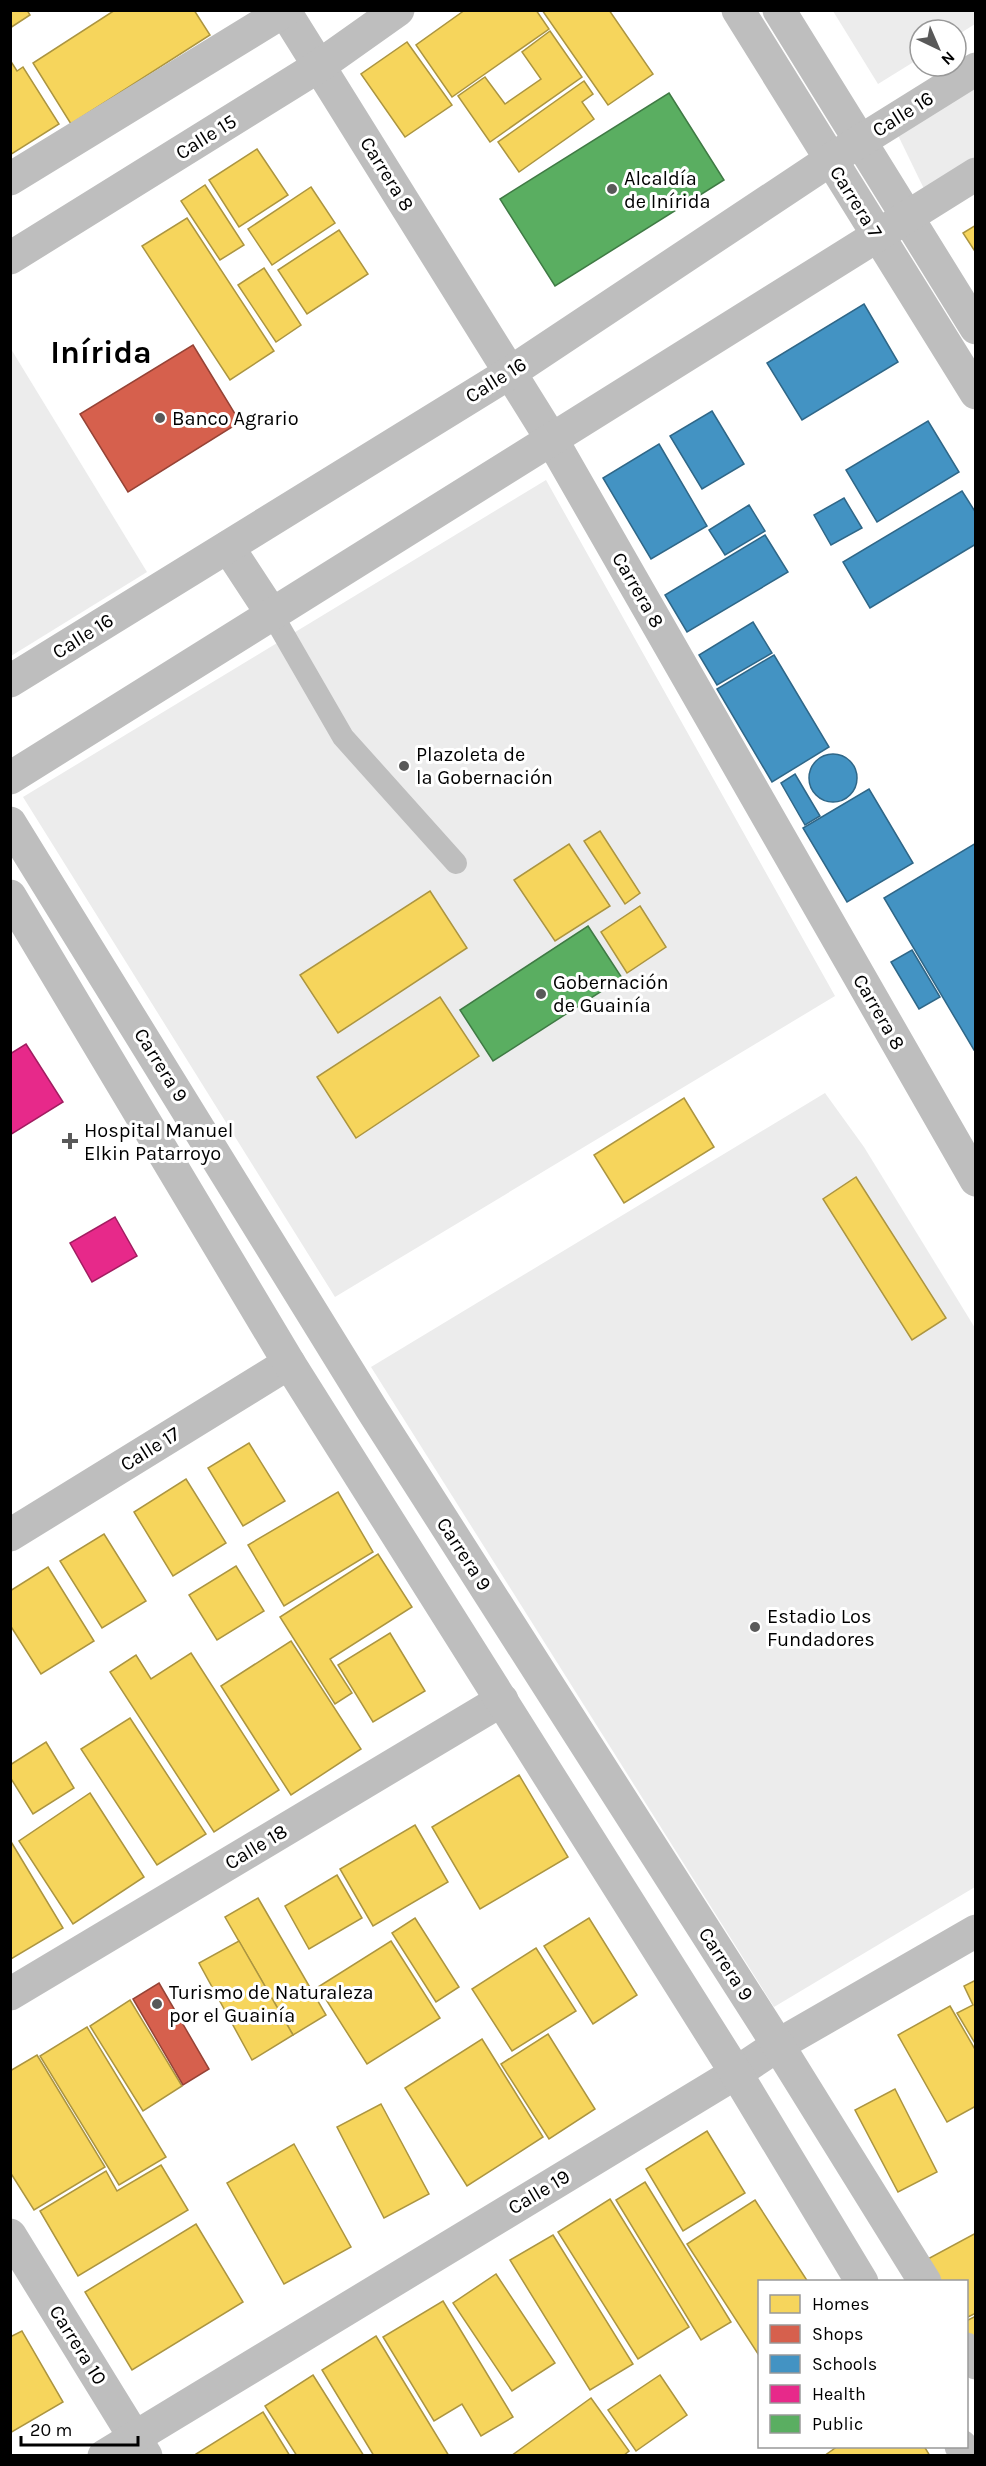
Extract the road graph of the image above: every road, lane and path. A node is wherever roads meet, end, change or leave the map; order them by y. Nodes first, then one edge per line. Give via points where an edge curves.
1 (398, 10) edge
2 (738, 10) edge
3 (779, 10) edge
4 (285, 11) edge
5 (319, 66) junction
6 (975, 69) edge
7 (859, 142) junction
8 (830, 160) junction
9 (975, 174) edge
10 (10, 179) edge
11 (906, 218) junction
12 (877, 235) junction
13 (10, 258) edge
14 (975, 328) edge
15 (511, 372) junction
16 (975, 393) edge
17 (552, 440) junction
18 (228, 547) junction
19 (272, 614) junction
20 (10, 681) edge
21 (10, 778) edge
22 (10, 824) edge
23 (456, 864) dead end
24 (10, 896) edge
25 (975, 1180) edge
26 (289, 1363) junction
27 (10, 1535) edge
28 (502, 1700) junction
29 (975, 1930) edge
30 (10, 1994) edge
31 (778, 2045) junction
32 (736, 2073) junction
33 (10, 2235) edge
34 (861, 2280) edge
35 (924, 2280) edge
36 (141, 2447) edge
37 (104, 2456) edge

1 - 5 street, Calle 15
2 - 8 street, Carrera 7
3 - 7 street, Carrera 7
4 - 5 street, Carrera 8
4 - 10 street
5 - 13 street, Calle 15
5 - 15 street, Carrera 8
6 - 7 street, Calle 16
7 - 8 street, Calle 16
7 - 11 street, Carrera 7
8 - 12 street, Carrera 7
8 - 15 street, Calle 16
9 - 11 street
11 - 12 street
11 - 14 street, Carrera 7
12 - 16 street, Carrera 7
12 - 17 street
15 - 17 street, Carrera 8
15 - 18 street, Calle 16
17 - 19 street
17 - 25 street, Carrera 8
18 - 19 street
18 - 20 street, Calle 16
19 - 21 street
19 - 23 lane via 343,737
22 - 31 street, Carrera 9 via 371,1408
24 - 26 street
26 - 27 street, Calle 17
26 - 28 street
28 - 30 street, Calle 18
28 - 32 street
29 - 31 street, Calle 19
31 - 32 street, Calle 19
31 - 35 street, Carrera 9
32 - 34 street
32 - 36 street, Calle 19
33 - 36 street, Carrera 10
36 - 37 street, Calle 19

